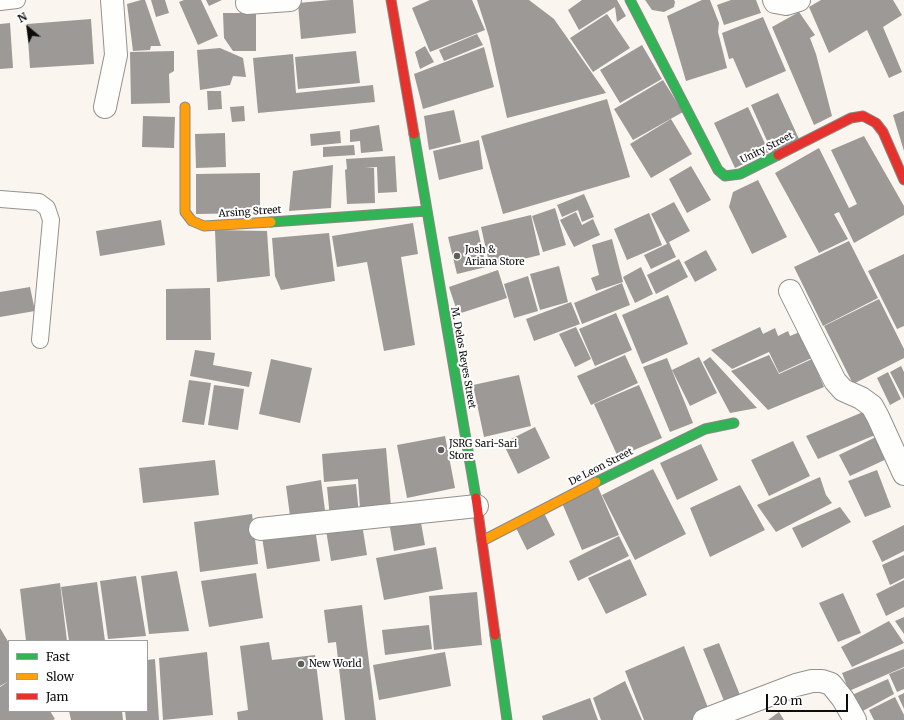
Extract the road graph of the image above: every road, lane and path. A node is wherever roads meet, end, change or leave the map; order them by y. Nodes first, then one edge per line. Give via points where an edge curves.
1 (17, 0) edge
2 (112, 0) edge
3 (290, 0) edge
4 (391, 0) edge
5 (630, 0) edge
6 (774, 0) edge
7 (799, 0) edge
8 (0, 2) edge
9 (247, 3) dead end
10 (105, 107) dead end
11 (185, 107) dead end
12 (904, 180) edge
13 (0, 199) edge
14 (427, 211) junction
15 (790, 291) dead end
16 (40, 340) dead end
17 (734, 423) dead end
18 (904, 474) edge
19 (477, 506) junction
20 (260, 529) dead end
21 (482, 541) junction
22 (507, 720) edge
23 (704, 720) edge
24 (855, 720) edge

1 - 8 lane
2 - 10 street via 116,55
3 - 9 street
4 - 14 street, M. Delos Reyes Street
5 - 12 street, Unity Street via 718,170 725,176 740,174 851,118 863,116 876,123 883,132
6 - 7 street via 786,4
11 - 14 street, Arsing Street via 185,212 192,221 204,226
13 - 16 lane via 39,202 47,208 51,220
14 - 19 street, M. Delos Reyes Street
15 - 18 street via 835,381 843,390 872,406
17 - 21 street, De Leon Street via 705,430 618,470
19 - 20 street
19 - 21 street, M. Delos Reyes Street
21 - 22 street, M. Delos Reyes Street
23 - 24 street via 774,692 812,681 822,681 831,684

